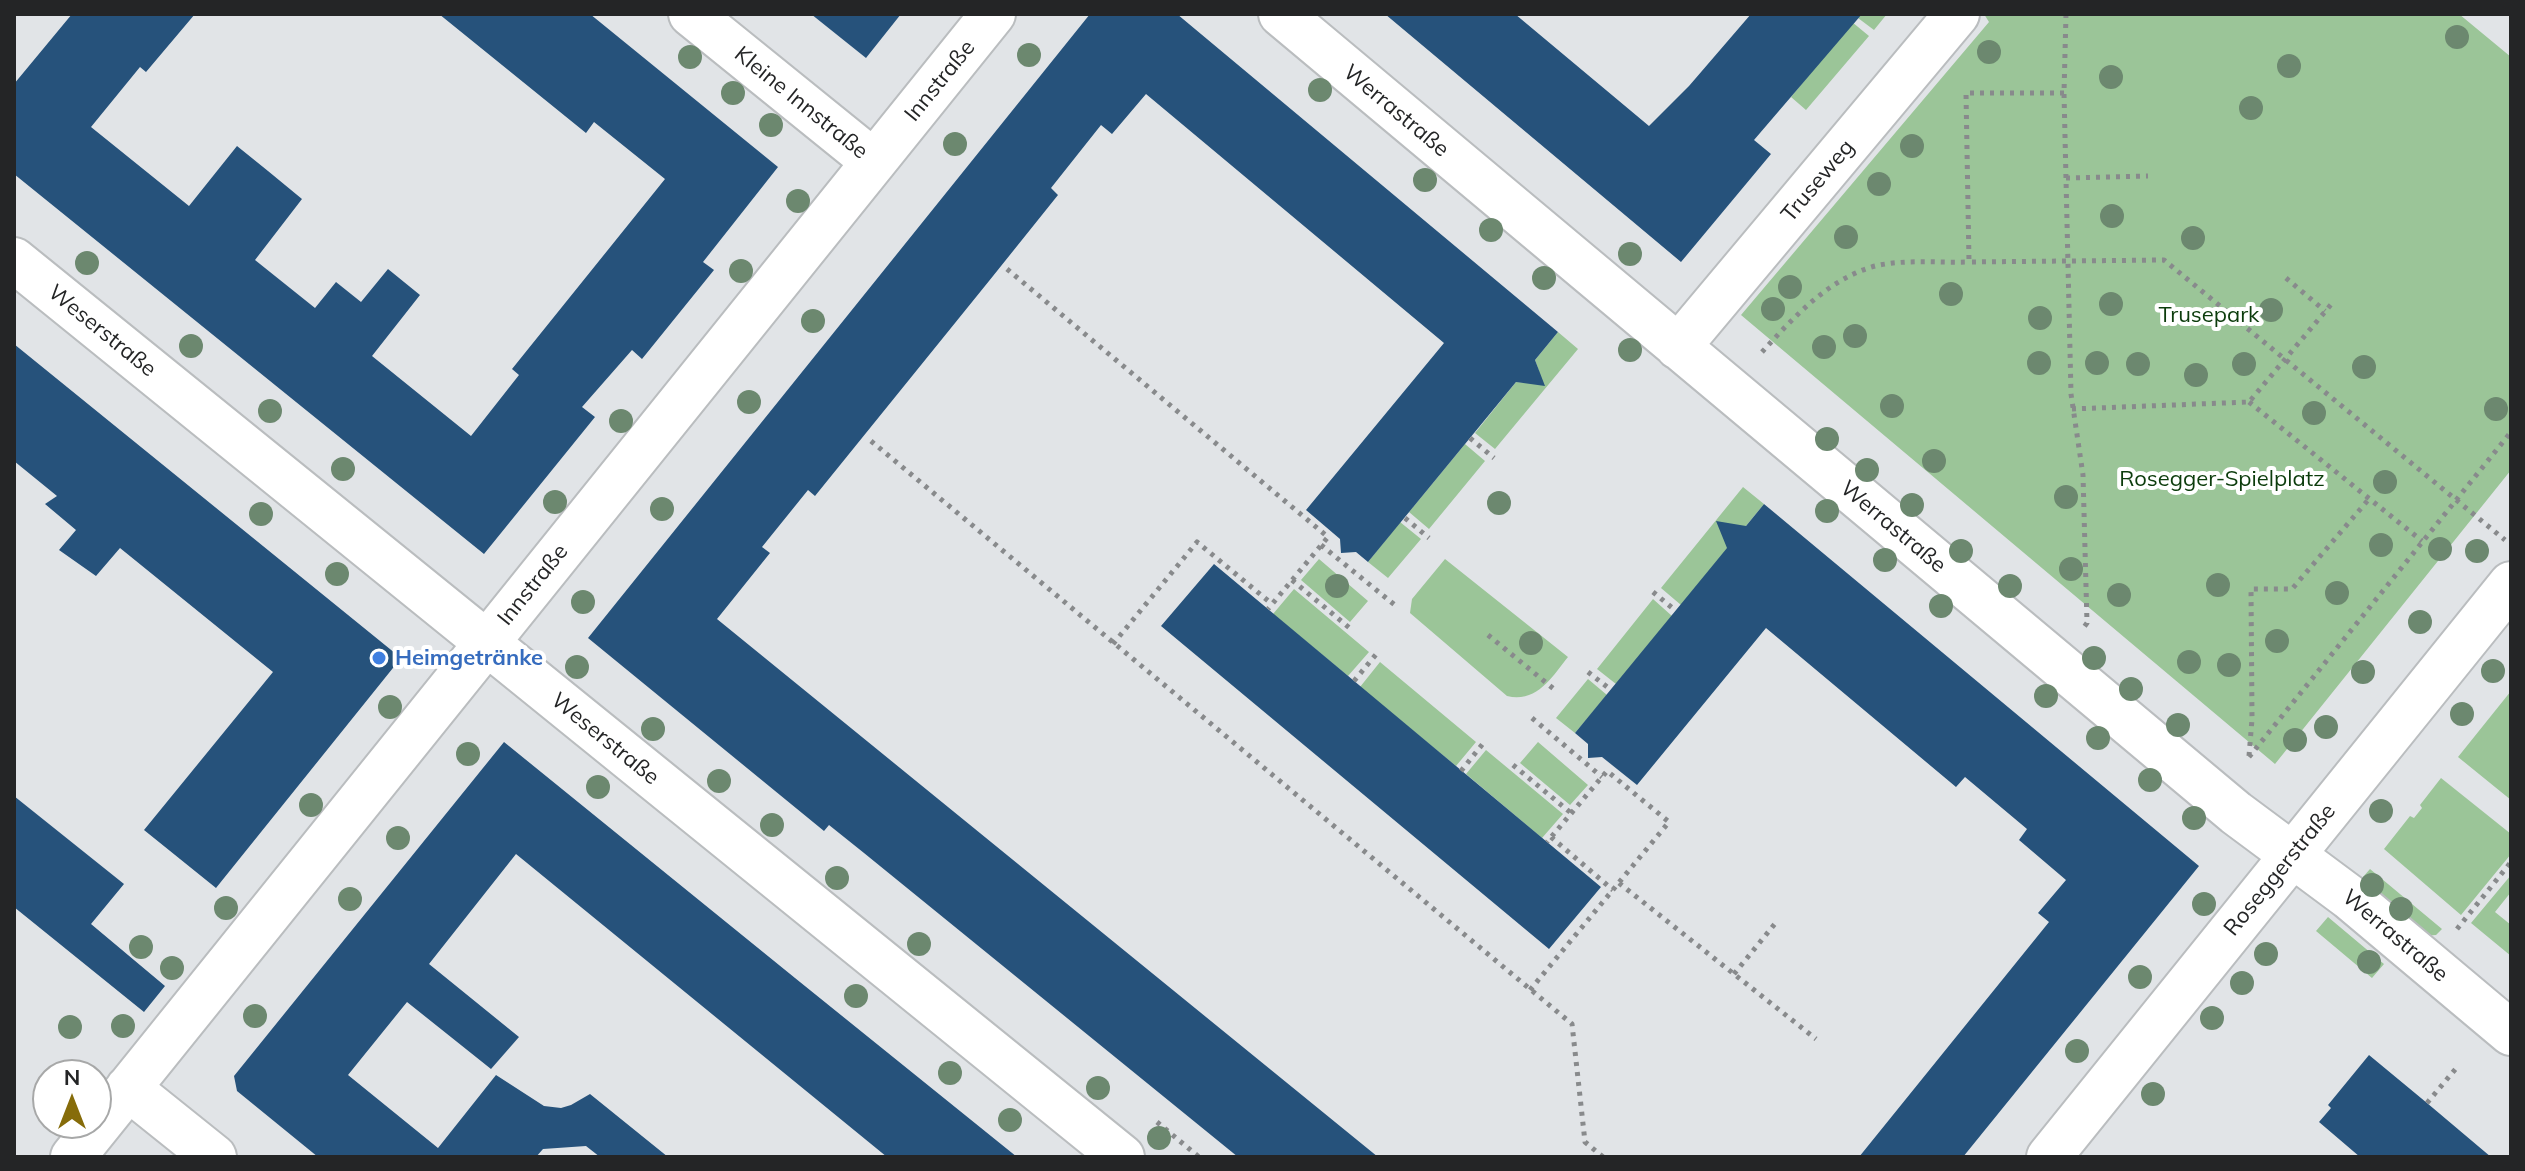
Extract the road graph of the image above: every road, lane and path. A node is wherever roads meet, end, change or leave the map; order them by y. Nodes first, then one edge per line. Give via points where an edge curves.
1 (691, 14) edge
2 (993, 14) edge
3 (1281, 14) edge
4 (1957, 14) edge
5 (2066, 14) edge
6 (2064, 93) junction
7 (874, 162) junction
8 (2148, 176) dead end
9 (2066, 178) junction
10 (14, 260) edge
11 (1969, 262) junction
12 (2068, 262) junction
13 (1007, 269) dead end
14 (2286, 278) dead end
15 (2334, 301) dead end
16 (2325, 311) junction
17 (1678, 347) junction
18 (1762, 352) dead end
19 (2285, 360) junction
20 (2249, 402) junction
21 (2072, 409) junction
22 (2511, 432) edge
23 (1470, 438) dead end
24 (871, 441) dead end
25 (1494, 458) dead end
26 (2369, 499) junction
27 (2456, 500) junction
28 (1405, 518) dead end
29 (1429, 538) dead end
30 (2422, 541) junction
31 (2511, 544) edge
32 (1321, 545) junction
33 (1292, 580) junction
34 (2511, 584) edge
35 (1653, 592) dead end
36 (1396, 606) dead end
37 (1676, 611) dead end
38 (2087, 623) dead end
39 (1352, 630) dead end
40 (1488, 635) dead end
41 (487, 643) junction
42 (1113, 644) junction
43 (1378, 652) dead end
44 (1588, 672) dead end
45 (1354, 681) dead end
46 (1555, 690) dead end
47 (1611, 690) dead end
48 (1532, 718) dead end
49 (1485, 741) dead end
50 (1513, 765) dead end
51 (1461, 771) dead end
52 (1602, 777) junction
53 (1571, 813) junction
54 (2292, 855) junction
55 (2511, 862) edge
56 (1619, 883) junction
57 (1613, 890) junction
58 (1778, 920) dead end
59 (2457, 929) dead end
60 (1734, 974) junction
61 (1530, 990) junction
62 (2511, 1033) edge
63 (1816, 1039) dead end
64 (2458, 1066) dead end
65 (128, 1088) junction
66 (2427, 1103) dead end
67 (73, 1157) edge
68 (214, 1157) edge
69 (1122, 1157) edge
70 (1603, 1157) edge
71 (2049, 1157) edge

1 - 7 street, Kleine Innstraße
2 - 7 street, Innstraße
3 - 17 street, Werrastraße
4 - 17 street, Truseweg
5 - 6 path
6 - 9 path
6 - 11 path via 1966,93
7 - 41 street, Innstraße
8 - 9 path
9 - 12 path
10 - 41 street, Weserstraße
11 - 12 path
11 - 18 path via 1875,266 1832,286
12 - 19 path via 2164,260
12 - 21 path
13 - 32 path via 1328,537
14 - 16 path
15 - 16 path
16 - 19 path
17 - 54 street, Werrastraße
19 - 20 path
19 - 27 path
20 - 21 path
20 - 26 path
21 - 38 path via 2083,475
22 - 27 path
23 - 25 path
24 - 42 path
26 - 30 path
26 - 30 path via 2292,589 2251,589 2249,757
27 - 30 path
27 - 31 path
28 - 29 path
32 - 33 path
32 - 36 path
33 - 39 path
33 - 42 path via 1270,607 1197,542
34 - 54 street, Roseggerstraße
35 - 37 path
40 - 46 path
41 - 65 street, Innstraße
41 - 69 street, Weserstraße
42 - 61 path
43 - 45 path
44 - 47 path
48 - 52 path
49 - 51 path
50 - 53 path
52 - 53 path
52 - 56 path via 1607,771 1669,822
53 - 57 path via 1549,840
54 - 62 street, Werrastraße
54 - 71 street, Roseggerstraße
55 - 59 path
56 - 57 path
56 - 60 path
57 - 61 path
58 - 60 path
60 - 63 path
61 - 70 path via 1572,1024 1585,1142
64 - 66 path
65 - 67 street, Innstraße
65 - 68 street

